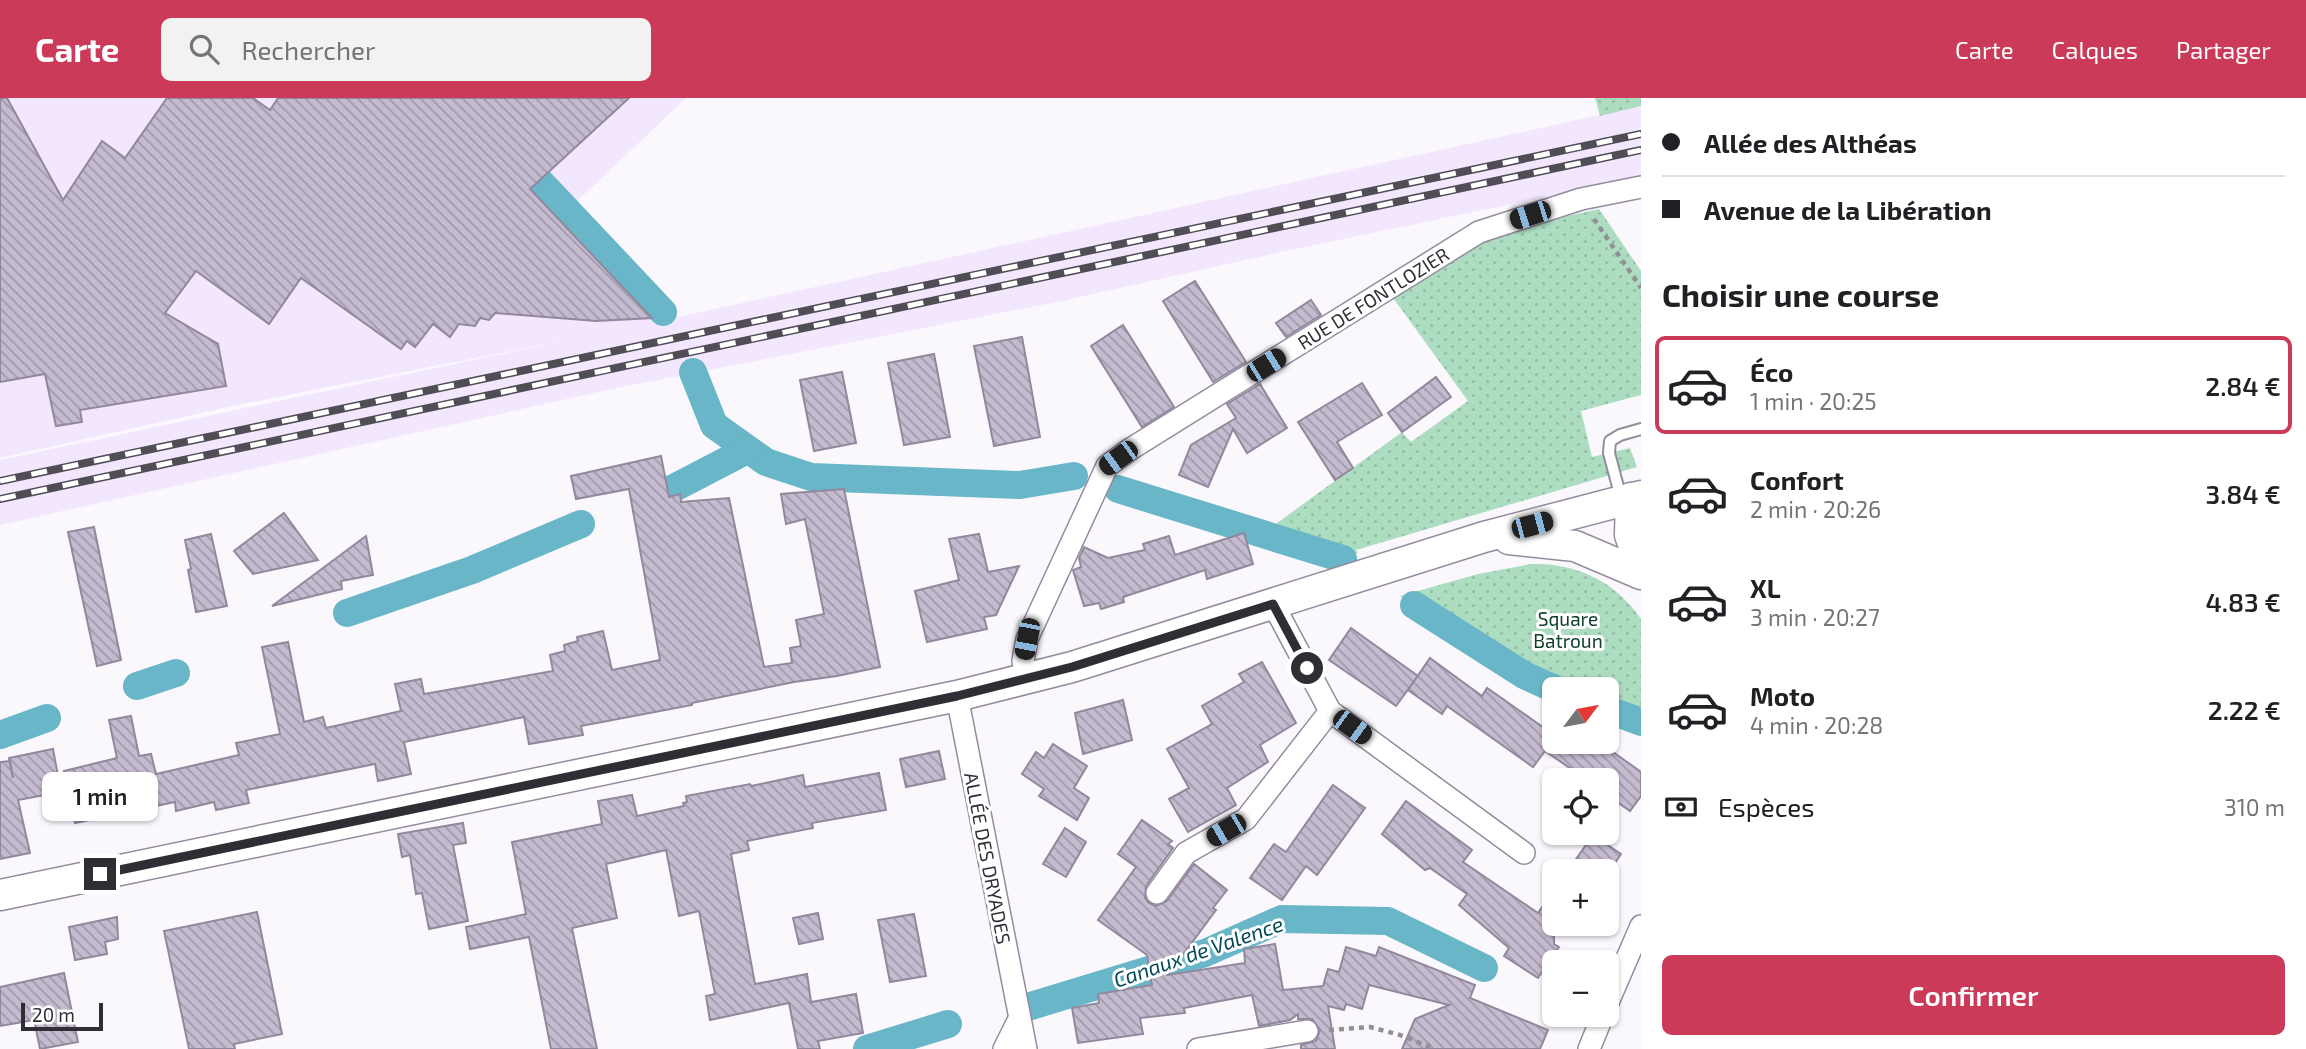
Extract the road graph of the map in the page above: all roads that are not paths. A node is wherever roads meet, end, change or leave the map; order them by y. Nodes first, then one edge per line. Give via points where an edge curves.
1 (1641, 187) edge
2 (1641, 429) edge
3 (1634, 501) edge
4 (1484, 537) junction
5 (1641, 565) edge
6 (1641, 574) edge
7 (1273, 604) junction
8 (1027, 678) junction
9 (957, 696) junction
10 (1330, 711) junction
11 (1524, 853) dead end
12 (1157, 893) dead end
13 (0, 895) edge
14 (1641, 926) edge
15 (1619, 977) edge
16 (1019, 1018) junction
17 (1598, 1027) edge
18 (1307, 1031) road end
19 (1004, 1049) edge
20 (1026, 1049) edge
21 (1198, 1049) edge
22 (1588, 1049) edge

1 - 8 street, RUE DE FONTLOZIER via 1581,199 1479,232 1107,466 1027,639 1023,661
2 - 3 lane via 1610,441 1609,453
3 - 4 main road
3 - 5 main road via 1630,535
4 - 6 main road via 1575,546
4 - 7 main road
7 - 8 main road
7 - 10 street
8 - 9 main road
9 - 13 main road
9 - 16 street, ALLÉE DES DRYADES
10 - 11 street
10 - 12 street via 1246,819 1186,853
14 - 15 street
16 - 19 street
16 - 20 street, ALLÉE DES DRYADES
17 - 22 street
18 - 21 street

